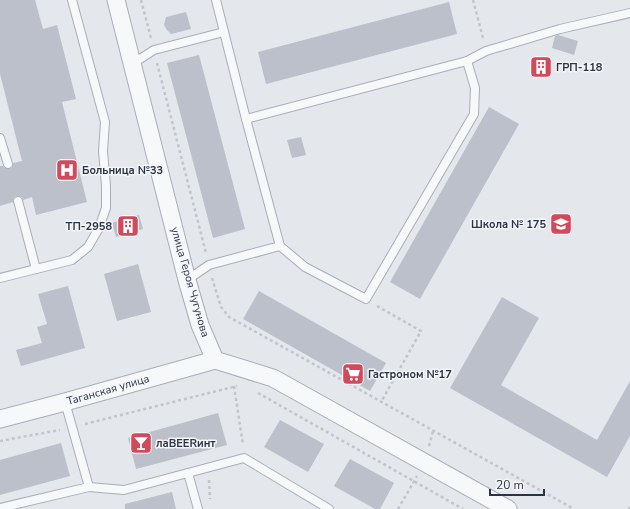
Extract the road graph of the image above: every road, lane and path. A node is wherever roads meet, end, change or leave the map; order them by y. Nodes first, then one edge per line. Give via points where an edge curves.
1 (72, 0) edge
2 (116, 0) edge
3 (141, 0) edge
4 (216, 0) edge
5 (473, 0) edge
6 (630, 13) edge
7 (224, 32) junction
8 (154, 50) junction
9 (486, 51) junction
10 (467, 61) junction
11 (132, 64) junction
12 (246, 119) junction
13 (0, 138) edge
14 (8, 164) dead end
15 (18, 201) dead end
16 (280, 246) junction
17 (209, 266) junction
18 (36, 269) junction
19 (0, 278) edge
20 (187, 280) junction
21 (366, 299) junction
22 (215, 360) junction
23 (234, 386) junction
24 (240, 386) dead end
25 (252, 390) dead end
26 (65, 402) junction
27 (382, 402) junction
28 (0, 418) edge
29 (73, 427) junction
30 (0, 441) edge
31 (244, 458) junction
32 (208, 467) junction
33 (188, 473) junction
34 (89, 487) junction
35 (210, 502) dead end
36 (497, 506) edge
37 (0, 508) edge
38 (198, 509) edge
39 (329, 509) edge
40 (463, 509) edge
41 (574, 509) edge

1 - 18 lane via 105,122 103,151 106,208 100,228 88,247 72,260
2 - 11 street, улица Героя Чугунова
3 - 8 path
4 - 7 lane
5 - 9 path
6 - 9 lane via 560,29
7 - 8 lane
7 - 12 lane
8 - 11 lane
8 - 17 path
9 - 10 lane
10 - 12 lane
10 - 21 lane via 475,88 474,114
11 - 20 street, улица Героя Чугунова
12 - 16 lane
13 - 14 lane
15 - 18 lane
16 - 17 lane
16 - 21 lane via 305,267
17 - 20 lane
17 - 27 path via 221,307 229,317
18 - 19 lane
20 - 22 street, улица Героя Чугунова via 200,325
21 - 27 path via 421,331
22 - 26 street, Таганская улица
22 - 36 street via 274,378
23 - 24 path
23 - 29 path
23 - 31 path
25 - 40 path
26 - 28 street, Таганская улица
26 - 29 lane
27 - 41 path
29 - 30 path
29 - 34 lane
31 - 32 lane
31 - 39 lane
32 - 33 lane
32 - 35 path
33 - 34 lane via 124,490
33 - 38 lane
34 - 37 lane

